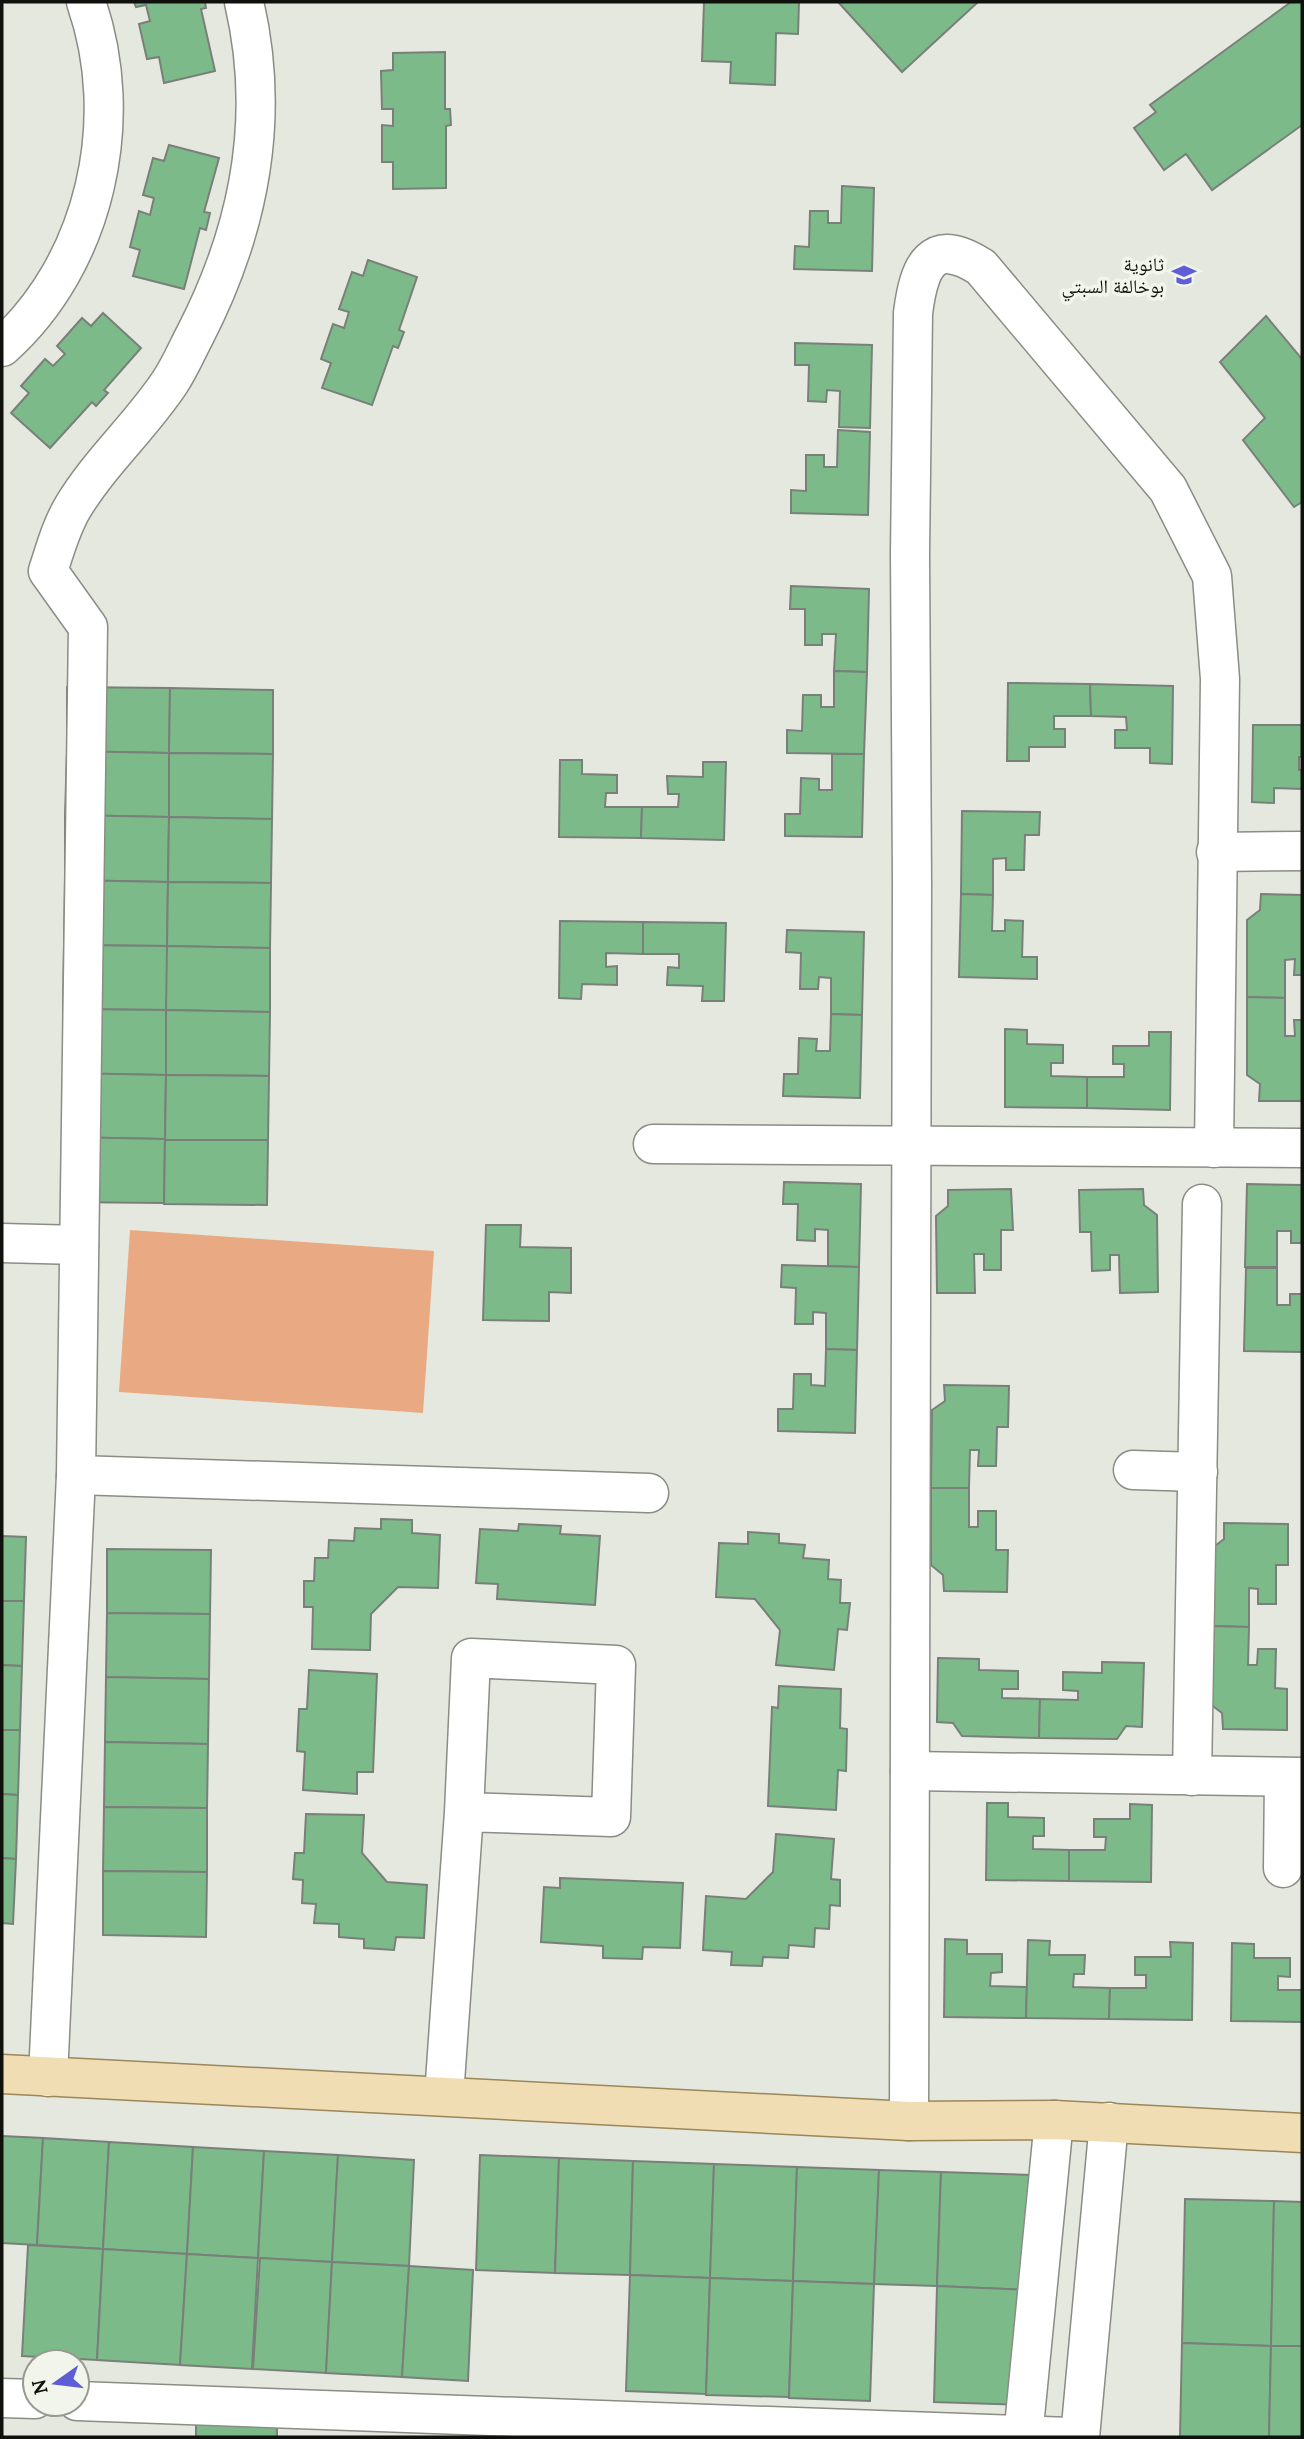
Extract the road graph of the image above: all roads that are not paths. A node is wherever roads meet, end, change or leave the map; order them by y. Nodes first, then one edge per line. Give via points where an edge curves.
1 (86, 2) edge
2 (244, 2) edge
3 (2, 347) edge
4 (1302, 851) edge
5 (1216, 852) junction
6 (653, 1144) dead end
7 (911, 1145) junction
8 (1214, 1147) junction
9 (1302, 1148) edge
10 (1202, 1204) dead end
11 (2, 1243) edge
12 (79, 1245) junction
13 (1133, 1471) dead end
14 (1198, 1472) junction
15 (76, 1475) junction
16 (649, 1493) dead end
17 (910, 1771) junction
18 (1192, 1776) junction
19 (1293, 1777) edge
20 (464, 1812) junction
21 (1283, 1868) dead end
22 (2, 2074) edge
23 (48, 2077) junction
24 (444, 2096) junction
25 (1054, 2120) junction
26 (909, 2121) junction
27 (1108, 2122) junction
28 (1302, 2133) edge
29 (2, 2398) edge
30 (21, 2399) edge
31 (91, 2401) edge
32 (743, 2431) edge
33 (1023, 2436) edge
34 (1070, 2437) edge
35 (1080, 2437) edge

1 - 3 street via 103,72 99,169 67,261 42,303
2 - 12 street via 257,91 252,178 236,241 209,309 171,380 76,501 48,571 88,627
4 - 5 street
5 - 7 street via 1220,679 1212,576 1168,489 981,267 951,252 937,255 918,278 913,313
5 - 8 street
6 - 7 street
7 - 8 street
7 - 17 street
8 - 9 street
10 - 14 street
11 - 12 street
12 - 15 street
13 - 14 street
14 - 18 street
15 - 16 street
15 - 23 street
17 - 18 street
17 - 26 street
18 - 19 street
19 - 21 street
20 - 20 street via 471,1658 616,1665 611,1817
20 - 24 street
22 - 23 main road
23 - 24 main road
24 - 26 main road
25 - 26 main road
25 - 27 main road
25 - 33 street
27 - 28 main road
27 - 35 street
29 - 30 street
31 - 32 street
32 - 33 street
33 - 34 street

